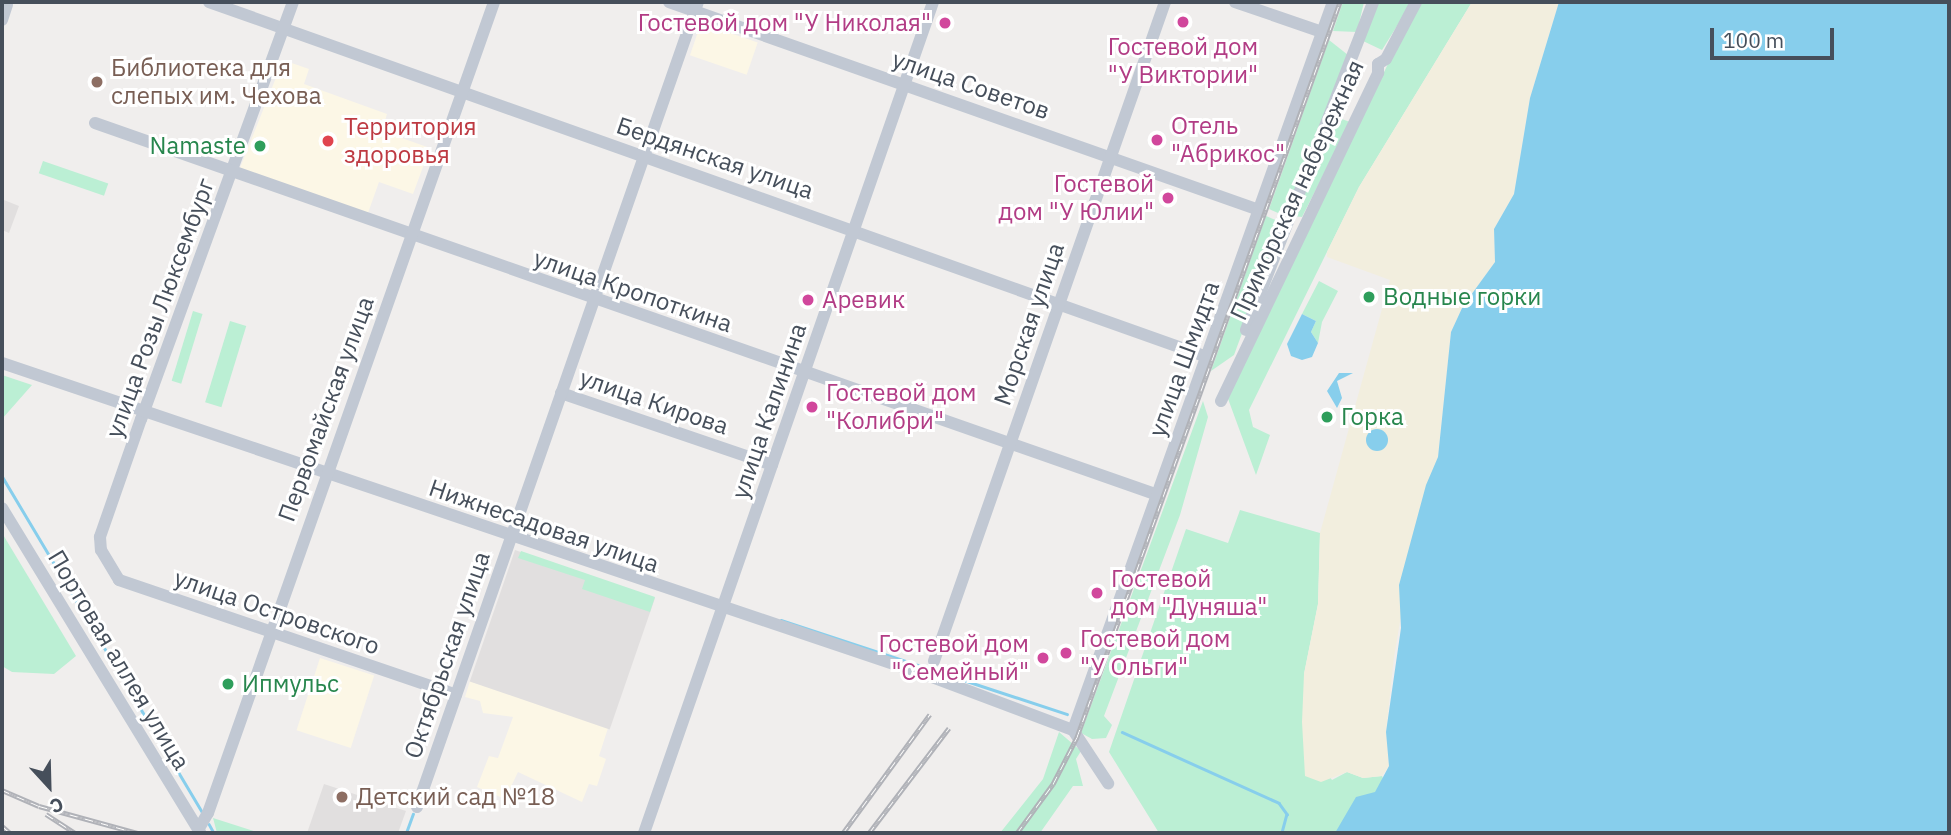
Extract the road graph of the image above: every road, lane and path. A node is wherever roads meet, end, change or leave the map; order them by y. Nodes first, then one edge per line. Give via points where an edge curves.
1 (209, 2) edge
2 (293, 2) edge
3 (495, 2) edge
4 (669, 2) edge
5 (933, 2) edge
6 (1165, 2) edge
7 (1235, 2) edge
8 (1333, 2) edge
9 (1373, 2) edge
10 (1416, 2) edge
11 (7, 5) dead end
12 (696, 6) edge
13 (2, 20) edge
14 (284, 28) junction
15 (1322, 32) junction
16 (904, 84) junction
17 (462, 91) junction
18 (95, 123) dead end
19 (644, 155) junction
20 (1110, 156) junction
21 (232, 172) junction
22 (1259, 210) junction
23 (1286, 220) junction
24 (1303, 227) junction
25 (854, 229) junction
26 (410, 236) junction
27 (594, 300) junction
28 (1058, 303) junction
29 (1207, 358) junction
30 (2, 363) edge
31 (804, 373) junction
32 (561, 393) junction
33 (145, 412) junction
34 (1009, 444) junction
35 (772, 465) junction
36 (325, 473) junction
37 (1158, 495) junction
38 (2, 508) edge
39 (511, 536) junction
40 (100, 550) joint
41 (723, 608) junction
42 (271, 632) junction
43 (934, 661) dead end
44 (456, 695) junction
45 (1073, 730) junction
46 (1108, 783) dead end
47 (417, 807) dead end
48 (199, 832) edge
49 (644, 833) edge

1 - 14 street, Бердянская улица
2 - 14 street, улица Розы Люксембург
3 - 17 street, Первомайская улица
4 - 12 street, улица Советов
5 - 16 street, улица Калинина
6 - 20 street, Морская улица
7 - 15 street
8 - 15 street, улица Шмидта
9 - 23 street
10 - 24 street, Приморская набережная via 1386,59 1378,64 1378,73
11 - 13 street
12 - 16 street, улица Советов
12 - 19 street, Октябрьская улица
14 - 17 street, Бердянская улица
14 - 21 street, улица Розы Люксембург
15 - 22 street, улица Шмидта
16 - 20 street, улица Советов
16 - 25 street, улица Калинина
17 - 19 street, Бердянская улица
17 - 26 street, Первомайская улица
18 - 21 street, улица Кропоткина
19 - 25 street, Бердянская улица
19 - 27 street, Октябрьская улица
20 - 22 street, улица Советов
20 - 28 street, Морская улица
21 - 26 street, улица Кропоткина
21 - 33 street, улица Розы Люксембург
22 - 29 street, улица Шмидта
23 - 24 street
23 - 24 street, Приморская набережная via 1221,401
25 - 28 street, Бердянская улица
25 - 31 street, улица Калинина
26 - 27 street, улица Кропоткина
26 - 36 street, Первомайская улица
27 - 31 street, улица Кропоткина
27 - 32 street, Октябрьская улица
28 - 29 street, Бердянская улица
28 - 34 street, Морская улица
29 - 37 street, улица Шмидта
30 - 33 street, Нижнесадовая улица
31 - 34 street, улица Кропоткина
31 - 35 street, улица Калинина
32 - 35 street, улица Кирова
32 - 39 street, Октябрьская улица
33 - 36 street, Нижнесадовая улица
33 - 40 street, улица Розы Люксембург via 100,537
34 - 37 street, улица Кропоткина
34 - 43 street, Морская улица
35 - 41 street, улица Калинина
36 - 39 street, Нижнесадовая улица
36 - 42 street, Первомайская улица
37 - 45 street, улица Шмидта
38 - 48 street, Портовая аллея улица
39 - 41 street, Нижнесадовая улица
39 - 44 street, Октябрьская улица
40 - 42 street, улица Островского via 119,580
41 - 45 street, Нижнесадовая улица
41 - 49 street, улица Калинина
42 - 44 street, улица Островского
42 - 48 street, Первомайская улица
44 - 47 street, Октябрьская улица
45 - 46 street

